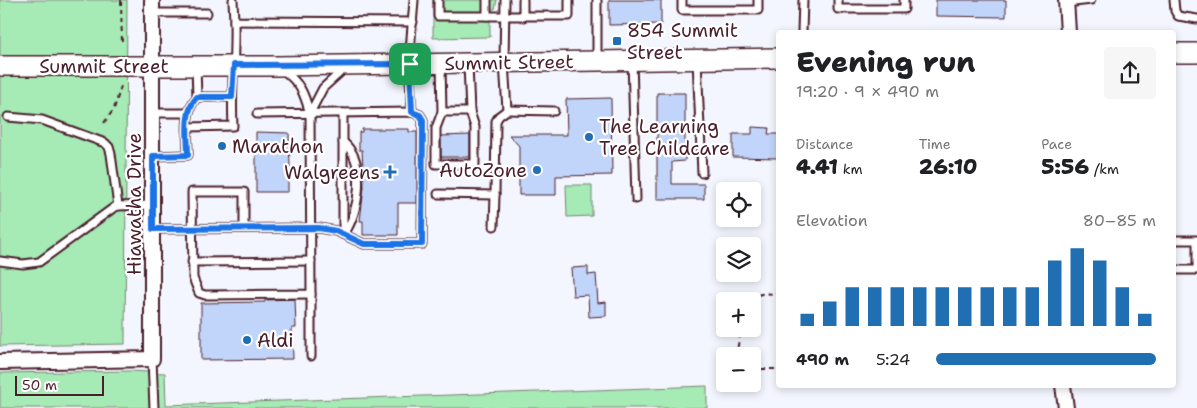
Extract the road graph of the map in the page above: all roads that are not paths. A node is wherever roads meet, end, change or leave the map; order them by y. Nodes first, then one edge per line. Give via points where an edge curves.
1 (234, 0) edge
2 (414, 0) edge
3 (438, 0) edge
4 (443, 0) edge
5 (487, 0) edge
6 (505, 0) edge
7 (523, 0) edge
8 (569, 0) edge
9 (597, 0) edge
10 (682, 0) edge
11 (758, 0) edge
12 (803, 0) edge
13 (838, 0) edge
14 (904, 0) edge
15 (1090, 0) edge
16 (1174, 0) edge
17 (1066, 1) edge
18 (152, 7) edge
19 (438, 8) junction
20 (207, 13) dead end
21 (487, 16) junction
22 (505, 17) junction
23 (523, 17) junction
24 (1197, 19) edge
25 (234, 21) junction
26 (413, 22) junction
27 (802, 30) edge
28 (1068, 30) edge
29 (1176, 53) edge
30 (1197, 53) edge
31 (776, 58) edge
32 (597, 60) junction
33 (632, 60) junction
34 (697, 60) junction
35 (504, 62) junction
36 (468, 63) junction
37 (410, 64) junction
38 (441, 64) junction
39 (234, 65) junction
40 (348, 65) junction
41 (0, 66) edge
42 (153, 66) junction
43 (196, 66) junction
44 (278, 66) junction
45 (197, 97) junction
46 (232, 97) junction
47 (507, 110) junction
48 (554, 111) dead end
49 (412, 112) junction
50 (442, 112) junction
51 (470, 112) junction
52 (152, 113) junction
53 (188, 113) junction
54 (343, 113) junction
55 (257, 114) dead end
56 (310, 114) junction
57 (8, 117) dead end
58 (188, 127) junction
59 (343, 142) junction
60 (153, 156) junction
61 (702, 173) dead end
62 (438, 194) dead end
63 (495, 195) junction
64 (636, 199) dead end
65 (153, 205) junction
66 (118, 206) junction
67 (494, 226) dead end
68 (244, 228) junction
69 (310, 228) junction
70 (153, 229) junction
71 (191, 229) junction
72 (343, 234) junction
73 (1176, 240) edge
74 (0, 261) edge
75 (192, 262) junction
76 (310, 262) junction
77 (1176, 270) edge
78 (311, 294) junction
79 (311, 356) dead end
80 (152, 359) junction
81 (0, 362) edge
82 (1063, 388) edge
83 (154, 408) edge
84 (1066, 408) edge

1 - 25 lane
2 - 26 lane
3 - 19 lane
4 - 19 lane
5 - 21 lane
6 - 22 lane
7 - 23 lane
8 - 23 lane via 569,16
9 - 32 lane
10 - 11 lane via 682,10 758,10
12 - 27 lane
13 - 14 lane via 838,9 904,9
15 - 17 lane
16 - 24 lane via 1174,11 1178,16
17 - 28 street
18 - 20 lane
18 - 42 street, Hiawatha Drive
19 - 21 lane via 438,16
21 - 22 lane
22 - 23 lane
22 - 35 lane
25 - 26 lane
25 - 39 lane
26 - 37 lane
29 - 30 main road
31 - 34 main road, Summit Street
32 - 33 main road, Summit Street
32 - 35 main road, Summit Street
33 - 34 main road, Summit Street
33 - 64 lane
34 - 61 lane
35 - 36 main road, Summit Street
35 - 47 lane
36 - 38 main road, Summit Street
36 - 51 lane
37 - 38 main road, Summit Street
37 - 40 main road, Summit Street
37 - 49 lane
38 - 50 lane
39 - 43 main road, Summit Street
39 - 44 main road, Summit Street
39 - 46 lane
40 - 44 main road, Summit Street
40 - 56 lane via 323,88
41 - 42 main road, Summit Street
42 - 43 main road, Summit Street
42 - 52 street, Hiawatha Drive
43 - 45 lane
44 - 56 lane via 300,86
45 - 46 lane
45 - 53 lane
46 - 58 lane via 233,126
47 - 48 lane
47 - 63 lane via 496,121
49 - 54 lane
49 - 72 lane via 423,120 422,244 364,244
50 - 51 lane
50 - 51 lane via 436,128 436,164 475,164 475,127
52 - 53 lane
52 - 60 street, Hiawatha Drive
53 - 58 lane
54 - 56 lane
54 - 59 lane
55 - 56 lane
56 - 69 lane
57 - 66 lane via 42,120 105,143 111,154
58 - 60 lane via 188,155
59 - 72 lane
59 - 72 lane via 354,155 358,184 356,207 350,226
60 - 65 street, Hiawatha Drive
62 - 63 lane
63 - 67 lane
65 - 66 lane
65 - 70 street, Hiawatha Drive
66 - 74 lane via 39,262
68 - 69 lane
68 - 71 lane
68 - 71 lane via 244,192 192,192
69 - 72 lane
69 - 76 lane
70 - 71 lane
70 - 80 street, Hiawatha Drive
71 - 75 lane
73 - 77 lane via 1197,240 1196,270
75 - 76 lane
75 - 78 lane via 193,282 201,295
76 - 78 lane
78 - 79 lane
80 - 81 street
80 - 83 lane, Hiawatha Drive
82 - 84 street

